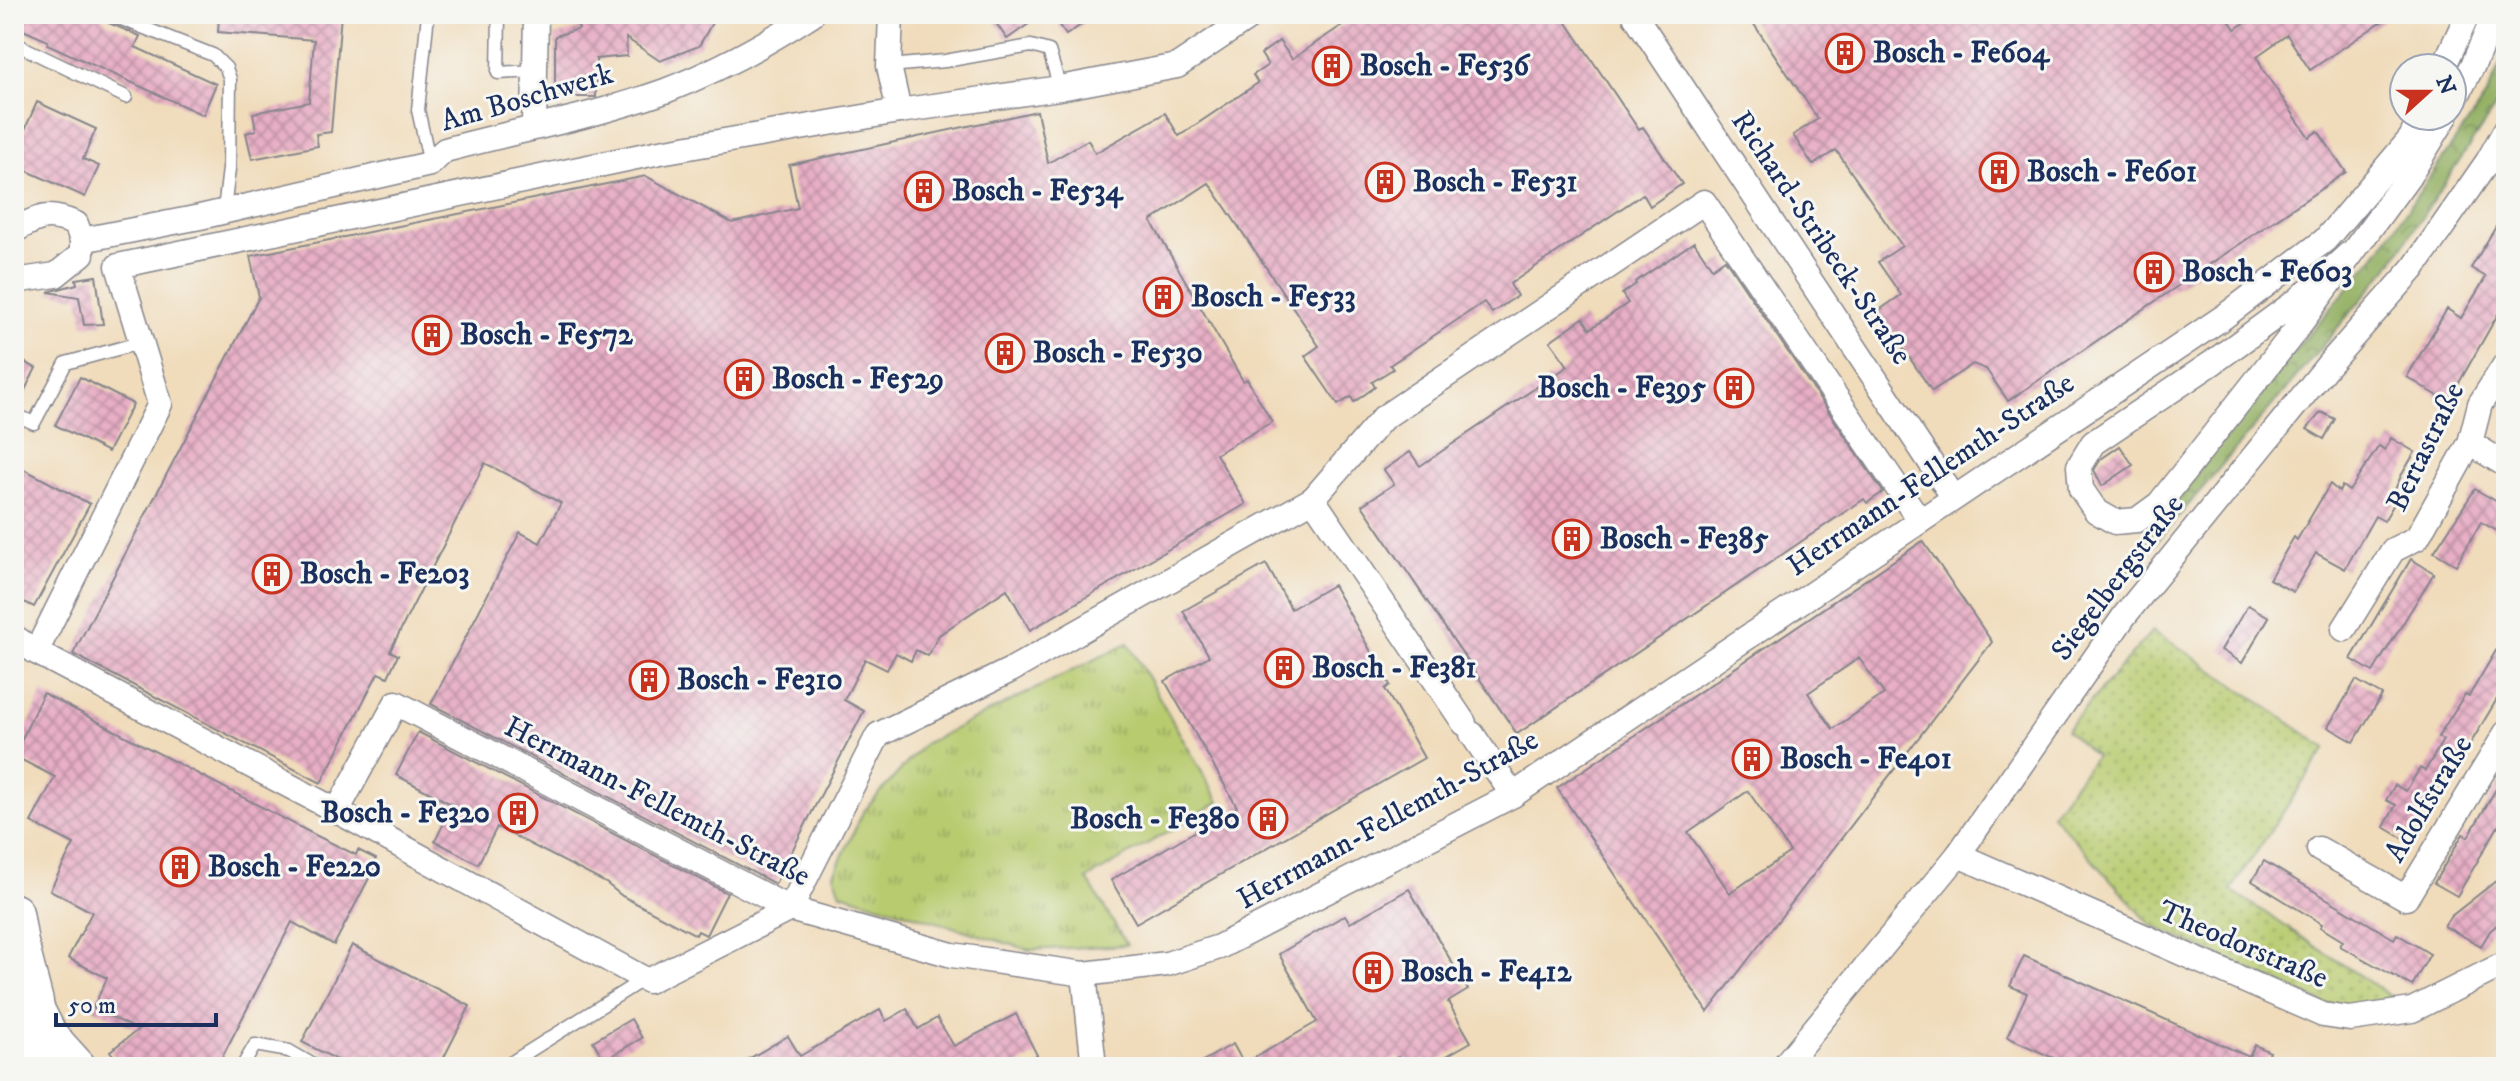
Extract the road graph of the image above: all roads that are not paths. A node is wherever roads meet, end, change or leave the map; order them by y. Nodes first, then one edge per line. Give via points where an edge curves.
1 (109, 14) edge
2 (428, 14) edge
3 (499, 14) edge
4 (536, 14) edge
5 (812, 14) edge
6 (891, 14) edge
7 (1254, 14) edge
8 (1634, 14) edge
9 (2468, 14) edge
10 (2495, 14) edge
11 (14, 43) edge
12 (2450, 52) edge
13 (889, 66) junction
14 (535, 71) junction
15 (2468, 75) edge
16 (1060, 88) junction
17 (126, 97) dead end
18 (899, 111) junction
19 (534, 126) junction
20 (2506, 129) edge
21 (2414, 132) edge
22 (2436, 132) edge
23 (430, 164) junction
24 (224, 210) junction
25 (14, 231) edge
26 (82, 240) junction
27 (2349, 254) junction
28 (14, 281) edge
29 (139, 343) junction
30 (2212, 363) junction
31 (2506, 363) edge
32 (2241, 401) junction
33 (14, 414) edge
34 (2470, 443) junction
35 (2506, 465) edge
36 (1954, 498) junction
37 (1313, 499) junction
38 (1920, 521) junction
39 (2344, 629) dead end
40 (14, 637) edge
41 (36, 652) junction
42 (2506, 733) edge
43 (1513, 795) junction
44 (337, 811) junction
45 (2319, 849) dead end
46 (1958, 855) junction
47 (790, 909) junction
48 (20, 959) edge
49 (2506, 963) edge
50 (1084, 974) junction
51 (644, 979) junction
52 (39, 1067) edge
53 (79, 1067) edge
54 (242, 1067) edge
55 (317, 1067) edge
56 (504, 1067) edge
57 (1094, 1067) edge
58 (1783, 1067) edge

1 - 24 lane via 213,55 226,68 231,97
2 - 23 lane via 418,110
3 - 14 lane via 498,73
4 - 14 street
5 - 19 street, Am Boschwerk via 707,74
6 - 13 street
7 - 16 street via 1177,66
8 - 36 street, Richard-Stribeck-Straße
9 - 12 street
10 - 15 street
11 - 17 lane
13 - 16 lane via 1031,46 1049,51
13 - 18 street
14 - 19 street
16 - 18 street
18 - 29 street via 660,152 118,266
19 - 23 street, Am Boschwerk via 445,150
20 - 46 street, Siegelbergstraße via 2413,269 2125,615
21 - 36 street, Herrmann-Fellemth-Straße via 2325,240 2225,316
22 - 27 street
23 - 24 street, Am Boschwerk
24 - 26 street, Am Boschwerk
25 - 26 street via 38,217 59,217 76,224
26 - 28 street via 82,254 56,275
27 - 30 street via 2298,300
27 - 32 street
29 - 33 lane via 66,363 34,423
29 - 41 street via 160,404
30 - 32 street via 2228,361 2241,369 2246,383
30 - 32 street via 2093,443 2079,466 2081,489 2096,511 2115,522 2137,520 2159,504
31 - 34 street, Bertastraße via 2480,404
34 - 35 street
34 - 39 street, Bertastraße via 2417,538 2393,550
36 - 38 street, Herrmann-Fellemth-Straße
37 - 38 street via 1383,418 1704,202
37 - 43 street
37 - 47 street via 1011,670 878,735
38 - 43 street, Herrmann-Fellemth-Straße
40 - 41 street
41 - 44 street
42 - 45 street, Adolfstraße via 2406,898
43 - 50 street, Herrmann-Fellemth-Straße via 1219,947 1167,964
44 - 47 street, Herrmann-Fellemth-Straße via 396,703
44 - 51 street
46 - 49 street, Theodorstraße via 2323,1015 2350,1019 2412,1010
46 - 58 street, Siegelbergstraße
47 - 50 street, Herrmann-Fellemth-Straße via 952,955
47 - 51 street
48 - 52 main road
48 - 53 main road via 50,1035
50 - 57 street
51 - 56 lane
54 - 55 lane via 255,1045 289,1051

